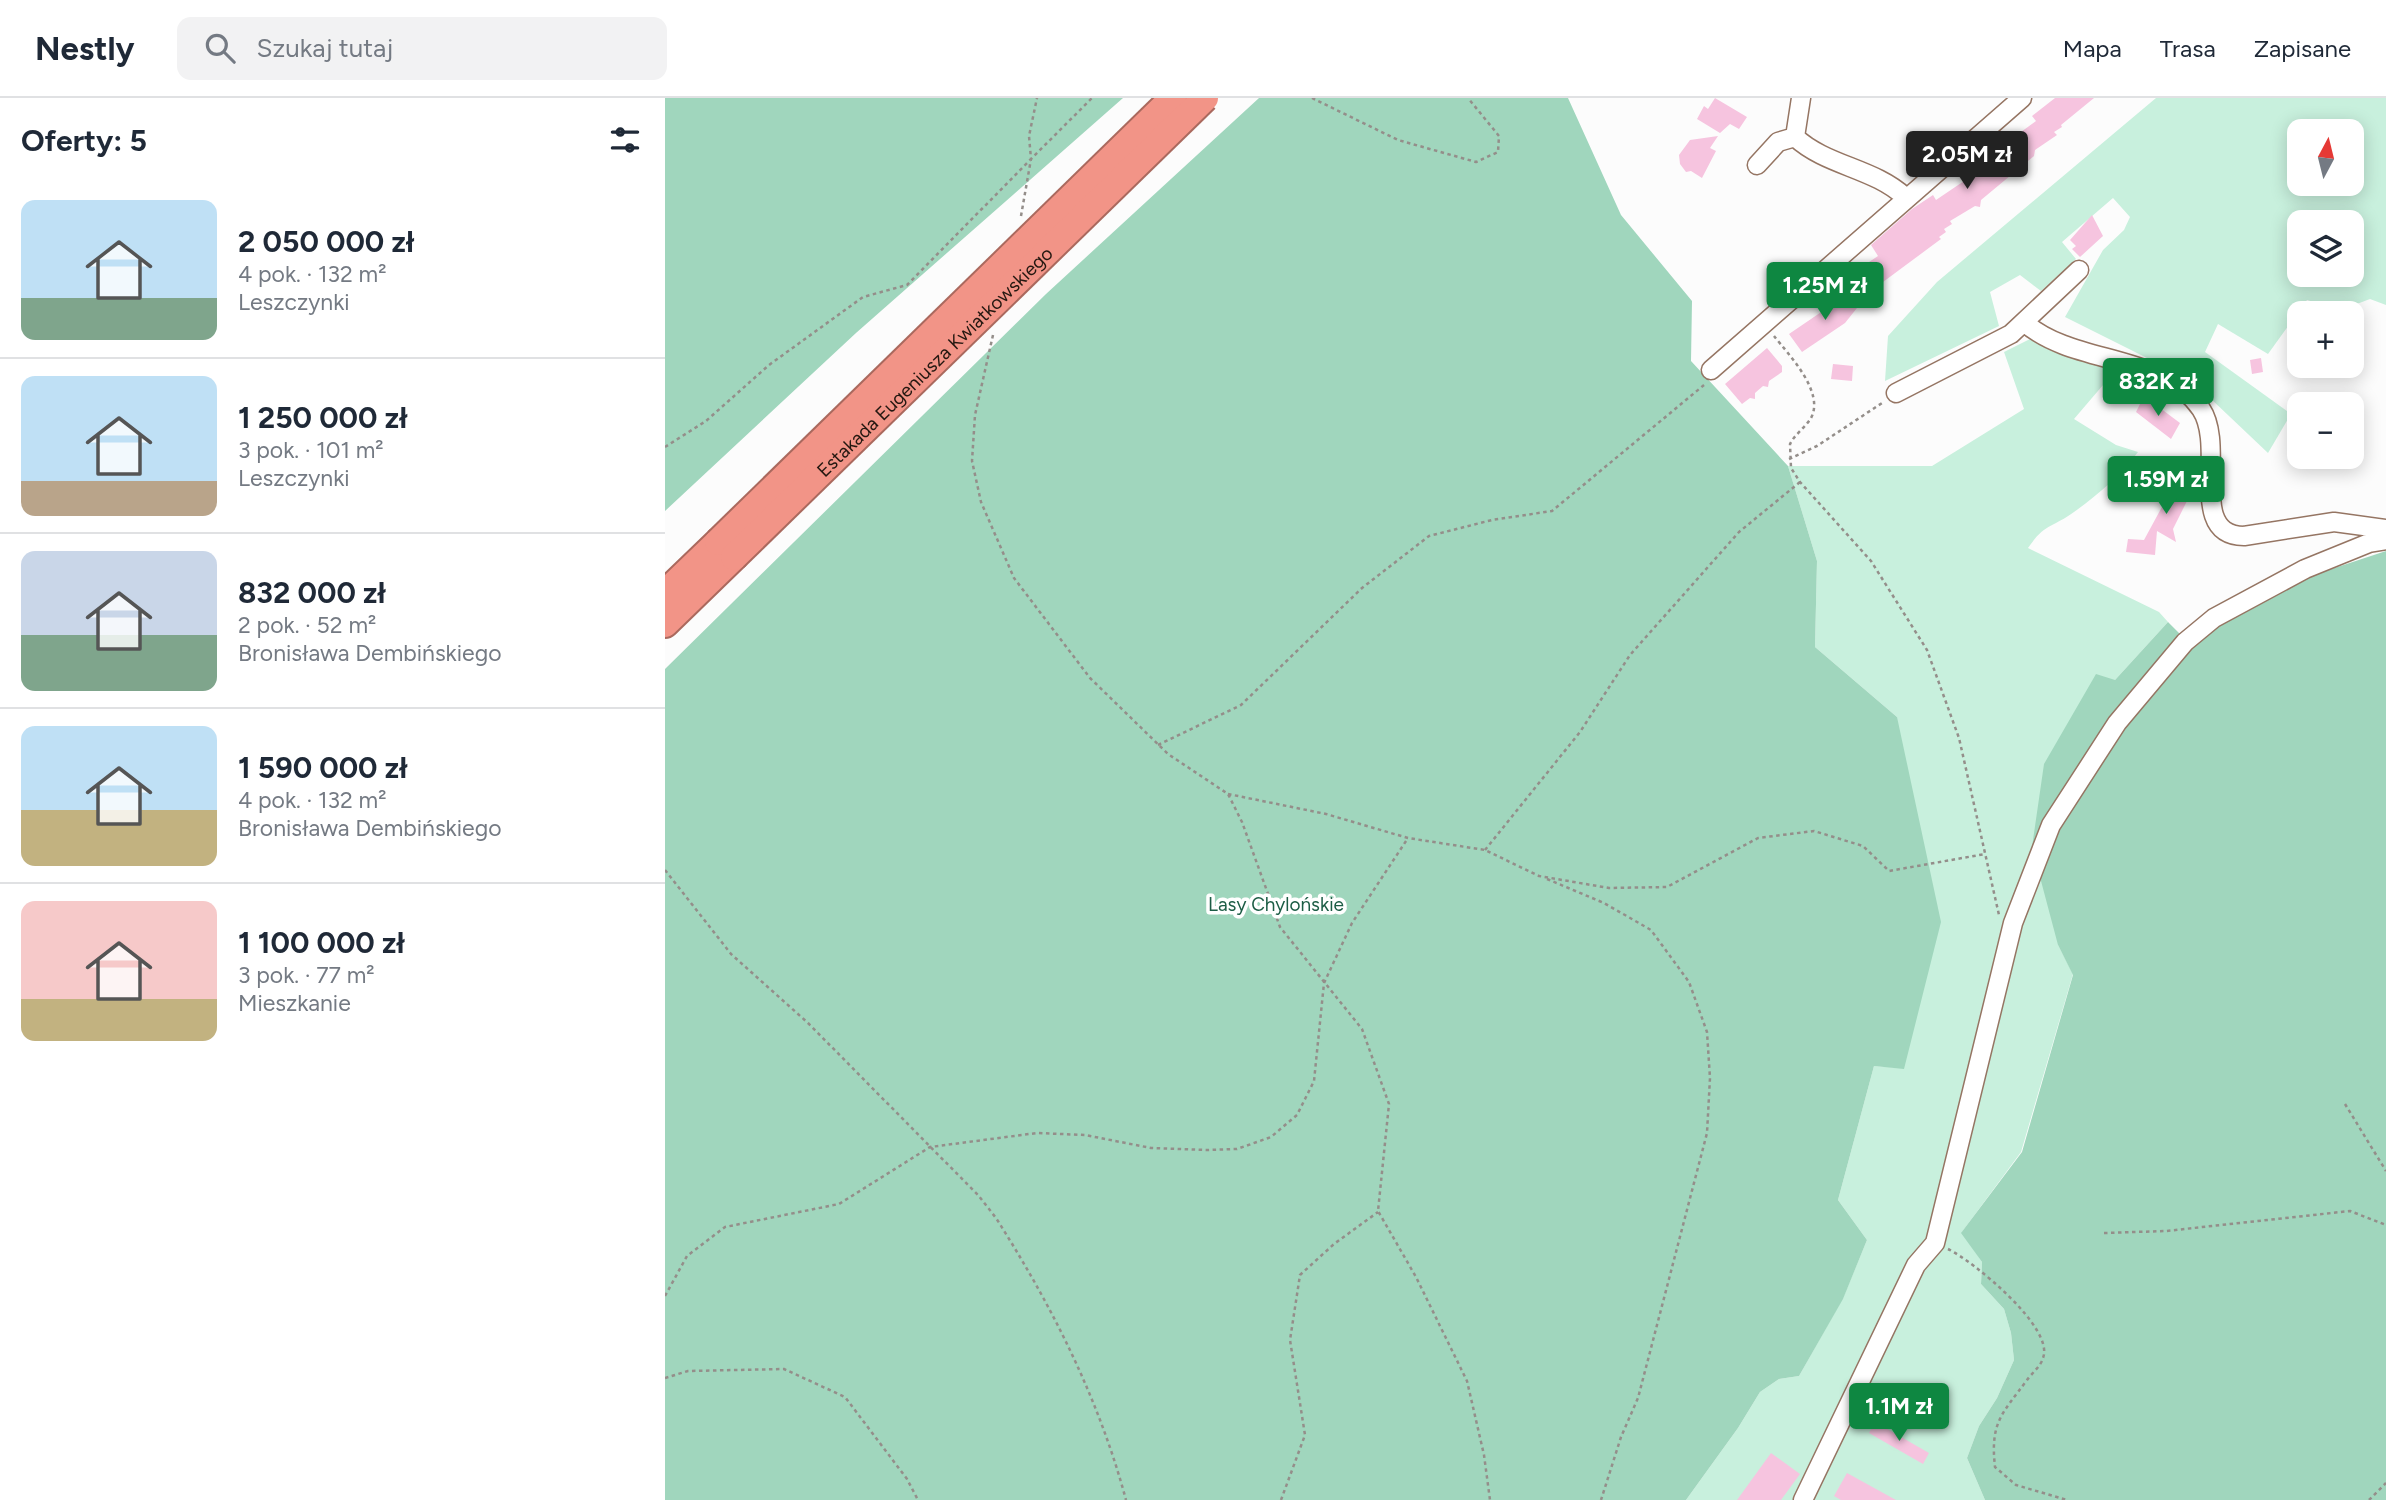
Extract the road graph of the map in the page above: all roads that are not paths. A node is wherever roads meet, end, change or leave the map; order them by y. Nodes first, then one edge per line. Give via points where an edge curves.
1 (1173, 98) edge
2 (1205, 98) edge
3 (1801, 98) edge
4 (2022, 98) edge
5 (1795, 136) junction
6 (1758, 165) dead end
7 (1905, 197) junction
8 (2079, 271) dead end
9 (2025, 323) junction
10 (1711, 370) road end
11 (1896, 393) road end
12 (2386, 529) edge
13 (2386, 540) edge
14 (726, 550) junction
15 (665, 593) edge
16 (665, 624) edge
17 (1806, 1499) edge

1 - 14 highway, Estakada Eugeniusza Kwiatkowskiego, bridge
2 - 14 highway, Estakada Eugeniusza Kwiatkowskiego, bridge
3 - 5 street
4 - 7 street
5 - 6 street via 1778,142
5 - 7 street via 1813,149 1886,181
7 - 10 street
8 - 9 street
9 - 11 street
9 - 12 street via 2040,336 2139,368 2186,392 2208,420 2212,435 2211,511 2222,531 2244,536 2334,522
13 - 17 street via 2369,542 2305,569 2214,618 2186,642 2117,723 2051,825 2013,923 1935,1243 1916,1265
14 - 15 highway, Estakada Eugeniusza Kwiatkowskiego
14 - 16 highway, Estakada Eugeniusza Kwiatkowskiego

